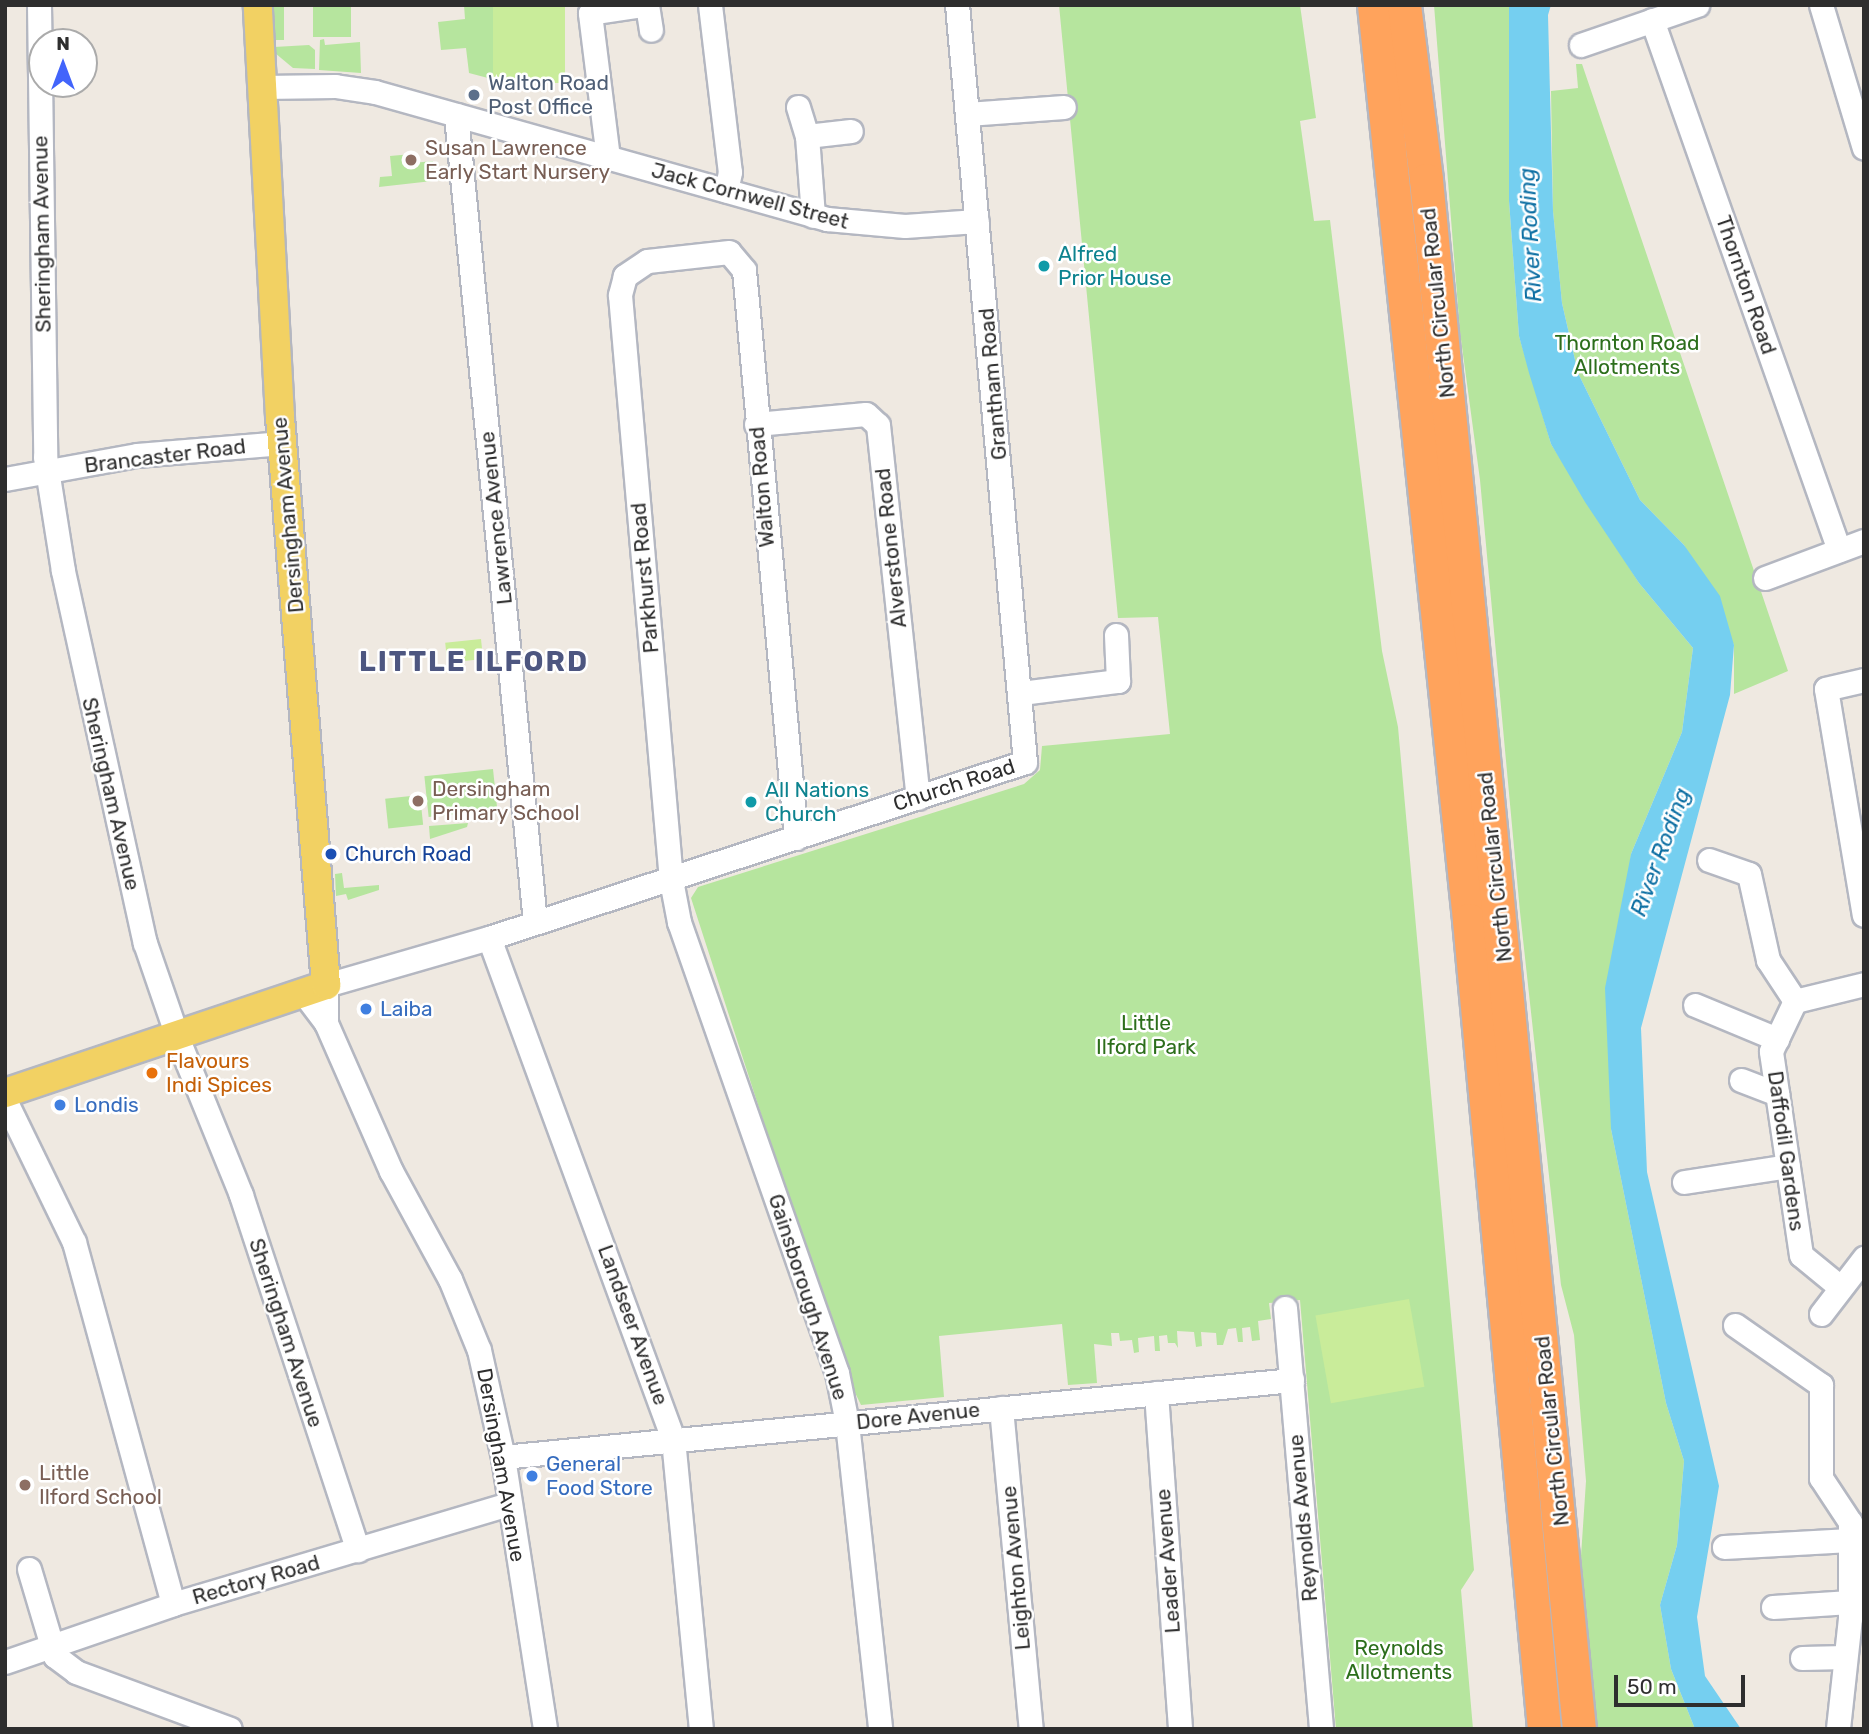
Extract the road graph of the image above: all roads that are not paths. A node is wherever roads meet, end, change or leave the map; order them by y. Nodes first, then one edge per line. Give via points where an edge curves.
1 (39, 5) edge
2 (258, 5) edge
3 (645, 5) edge
4 (710, 5) edge
5 (957, 5) edge
6 (1364, 5) edge
7 (1374, 5) edge
8 (1404, 5) edge
9 (1421, 5) edge
10 (1697, 5) edge
11 (1821, 5) edge
12 (1652, 20) junction
13 (651, 30) dead end
14 (1581, 45) dead end
15 (262, 87) junction
16 (1381, 88) junction
17 (798, 107) dead end
18 (1064, 107) dead end
19 (967, 114) junction
20 (456, 115) junction
21 (851, 131) dead end
22 (807, 136) junction
23 (1864, 148) edge
24 (608, 158) junction
25 (1426, 180) junction
26 (726, 191) junction
27 (813, 216) junction
28 (977, 221) junction
29 (625, 276) joint
30 (756, 424) junction
31 (283, 443) junction
32 (47, 471) junction
33 (5, 479) edge
34 (1864, 541) edge
35 (1839, 550) junction
36 (1765, 578) dead end
37 (1116, 635) dead end
38 (1864, 680) edge
39 (1021, 693) junction
40 (1024, 762) joint
41 (918, 798) junction
42 (1856, 832) edge
43 (796, 838) junction
44 (1709, 860) dead end
45 (671, 880) junction
46 (1864, 915) edge
47 (535, 922) junction
48 (489, 938) junction
49 (1864, 984) edge
50 (314, 988) junction
51 (1795, 1002) junction
52 (1695, 1005) dead end
53 (176, 1033) junction
54 (1777, 1039) junction
55 (1741, 1080) dead end
56 (5, 1093) edge
57 (1777, 1094) junction
58 (5, 1100) edge
59 (1788, 1166) junction
60 (1684, 1182) dead end
61 (1864, 1258) edge
62 (1840, 1287) junction
63 (1285, 1308) dead end
64 (1821, 1314) dead end
65 (1735, 1325) dead end
66 (1292, 1380) junction
67 (1156, 1393) junction
68 (1002, 1408) junction
69 (848, 1423) junction
70 (673, 1440) junction
71 (503, 1457) junction
72 (508, 1504) junction
73 (1854, 1528) edge
74 (1724, 1548) dead end
75 (358, 1550) junction
76 (30, 1569) dead end
77 (173, 1605) junction
78 (1773, 1607) dead end
79 (1854, 1613) edge
80 (51, 1647) junction
81 (1845, 1657) junction
82 (1802, 1658) dead end
83 (5, 1662) edge
84 (230, 1729) edge
85 (545, 1729) edge
86 (701, 1729) edge
87 (880, 1729) edge
88 (1031, 1729) edge
89 (1180, 1729) edge
90 (1321, 1729) edge
91 (1544, 1729) edge
92 (1579, 1729) edge
93 (1838, 1729) edge

1 - 32 street, Sheringham Avenue
2 - 15 main road, Dersingham Avenue
3 - 13 street
3 - 24 street via 590,13
4 - 26 street via 730,172
5 - 19 street, Grantham Road
6 - 16 highway
7 - 16 highway, North Circular Road
8 - 25 highway, North Circular Road
9 - 25 highway
10 - 12 street
11 - 23 street
12 - 14 street
12 - 35 street, Thornton Road
15 - 20 street, Jack Cornwell Street via 335,86
15 - 31 main road, Dersingham Avenue
16 - 91 highway, North Circular Road via 1469,920
17 - 22 street
18 - 19 street
19 - 28 street, Grantham Road
20 - 24 street, Jack Cornwell Street
20 - 47 street, Lawrence Avenue
21 - 22 street
22 - 27 street
24 - 26 street, Jack Cornwell Street
25 - 92 highway, North Circular Road
26 - 27 street, Jack Cornwell Street
27 - 28 street, Jack Cornwell Street via 887,226
28 - 39 street, Grantham Road
29 - 30 street, Walton Road via 647,261 720,252 736,256 745,280
29 - 45 street, Parkhurst Road via 620,295
30 - 41 street, Alverstone Road via 866,414 878,425
30 - 43 street, Walton Road
31 - 32 street, Brancaster Road via 137,455
31 - 50 main road, Dersingham Avenue
32 - 33 street, Brancaster Road
32 - 53 street, Sheringham Avenue via 106,775 145,943
34 - 35 street
35 - 36 street
37 - 39 street via 1118,681
38 - 42 street via 1826,689
39 - 40 street, Grantham Road
40 - 41 street, Church Road
41 - 43 street, Church Road
42 - 46 street
43 - 45 street, Church Road
44 - 51 street via 1749,874 1768,960
45 - 47 street, Church Road
45 - 69 street, Gainsborough Avenue via 679,922 837,1373
47 - 48 street, Church Road
48 - 50 street, Church Road
48 - 70 street, Landseer Avenue
49 - 51 street
50 - 53 main road, Church Road
50 - 71 street, Dersingham Avenue via 391,1171 450,1279 480,1350
51 - 54 street, Daffodil Gardens
52 - 54 street
53 - 56 main road, Church Road
53 - 75 street, Sheringham Avenue via 241,1195
54 - 57 street, Daffodil Gardens via 1771,1051
55 - 57 street
57 - 59 street, Daffodil Gardens
58 - 77 street via 75,1242
59 - 60 street
59 - 62 street, Daffodil Gardens via 1801,1255
61 - 62 street
62 - 64 street
63 - 66 street, Reynolds Avenue
65 - 73 street via 1821,1385 1821,1478
66 - 67 street, Dore Avenue
66 - 90 street, Reynolds Avenue
67 - 68 street, Dore Avenue
67 - 89 street, Leader Avenue
68 - 69 street, Dore Avenue
68 - 88 street, Leighton Avenue
69 - 70 street, Dore Avenue
69 - 87 street, Gainsborough Avenue
70 - 71 street, Dore Avenue
70 - 86 street, Landseer Avenue
71 - 72 street, Dersingham Avenue
72 - 75 street, Rectory Road
72 - 85 street, Dersingham Avenue via 540,1676
73 - 74 street
73 - 79 street
75 - 77 street, Rectory Road
76 - 80 street
77 - 80 street, Rectory Road
78 - 79 street
79 - 81 street
80 - 83 street, Rectory Road
80 - 84 street via 76,1672
81 - 82 street
81 - 93 street

